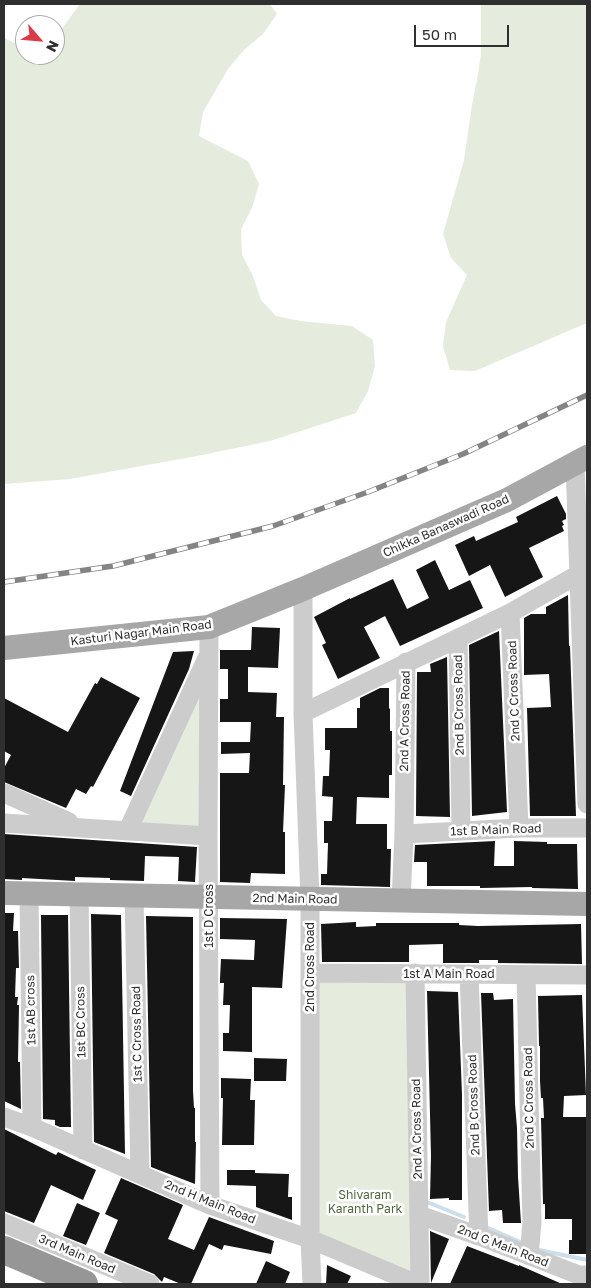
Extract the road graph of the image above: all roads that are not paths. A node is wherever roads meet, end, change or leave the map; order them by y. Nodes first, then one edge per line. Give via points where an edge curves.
1 (581, 460) edge
2 (579, 574) junction
3 (303, 590) junction
4 (510, 613) junction
5 (209, 627) junction
6 (458, 638) junction
7 (4, 648) edge
8 (210, 653) junction
9 (406, 662) junction
10 (303, 713) junction
11 (4, 793) edge
12 (587, 804) edge
13 (4, 823) edge
14 (77, 826) junction
15 (519, 828) junction
16 (587, 828) edge
17 (128, 830) junction
18 (461, 831) junction
19 (404, 834) junction
20 (208, 836) junction
21 (4, 893) edge
22 (29, 894) junction
23 (79, 894) junction
24 (134, 896) junction
25 (210, 897) junction
26 (310, 899) junction
27 (401, 900) junction
28 (587, 904) edge
29 (311, 973) junction
30 (415, 973) junction
31 (469, 974) junction
32 (526, 974) junction
33 (587, 975) edge
34 (4, 1117) edge
35 (32, 1127) junction
36 (83, 1150) junction
37 (140, 1173) junction
38 (210, 1205) junction
39 (419, 1215) junction
40 (4, 1223) edge
41 (480, 1236) junction
42 (310, 1239) junction
43 (4, 1250) edge
44 (529, 1256) junction
45 (4, 1269) edge
46 (587, 1275) edge
47 (39, 1284) edge
48 (84, 1284) edge
49 (150, 1284) edge
50 (312, 1284) edge
51 (419, 1284) edge

1 - 2 street
1 - 3 main road, Chikka Banaswadi Road via 507,500
2 - 4 street
2 - 12 street
3 - 5 main road, Kasturi Nagar Main Road
3 - 10 street, 2nd Cross Road
4 - 6 street
4 - 15 street, 2nd C Cross Road
5 - 7 main road, Kasturi Nagar Main Road
5 - 8 street, 1st D Cross
6 - 9 street
6 - 18 street, 2nd B Cross Road
8 - 17 street
8 - 20 street, 1st D Cross
9 - 10 street
9 - 19 street, 2nd A Cross Road
10 - 26 street, 2nd Cross Road
11 - 14 street
13 - 14 street
14 - 17 street
15 - 16 street, 1st B Main Road
15 - 18 street, 1st B Main Road
17 - 20 street
18 - 19 street, 1st B Main Road
19 - 27 street, 2nd A Cross Road
20 - 25 street, 1st D Cross
21 - 22 main road, 2nd Main Road
22 - 23 main road, 2nd Main Road
22 - 35 street, 1st AB cross
23 - 24 main road, 2nd Main Road
23 - 36 street, 1st BC Cross
24 - 25 main road, 2nd Main Road
24 - 37 street, 1st C Cross Road
25 - 26 main road, 2nd Main Road
25 - 38 street, 1st D Cross
26 - 27 main road, 2nd Main Road
26 - 29 street, 2nd Cross Road
27 - 28 main road, 2nd Main Road
29 - 30 street, 1st A Main Road
29 - 42 street, 2nd Cross Road
30 - 31 street, 1st A Main Road
30 - 39 street, 2nd A Cross Road
31 - 32 street, 1st A Main Road
31 - 41 street, 2nd B Cross Road
32 - 33 street, 1st A Main Road
32 - 44 street, 2nd C Cross Road via 532,1222
34 - 35 street, 2nd H Main Road
35 - 36 street, 2nd H Main Road
36 - 37 street, 2nd H Main Road
37 - 38 street, 2nd H Main Road
38 - 42 street, 2nd H Main Road
39 - 41 street, 2nd G Main Road
39 - 51 street, 2nd A Cross Road
40 - 49 street, 3rd Main Road
41 - 44 street, 2nd G Main Road
42 - 50 street, 2nd Cross Road
42 - 51 street, 2nd H Main Road
43 - 48 highway
44 - 46 street, 2nd G Main Road
45 - 47 highway

